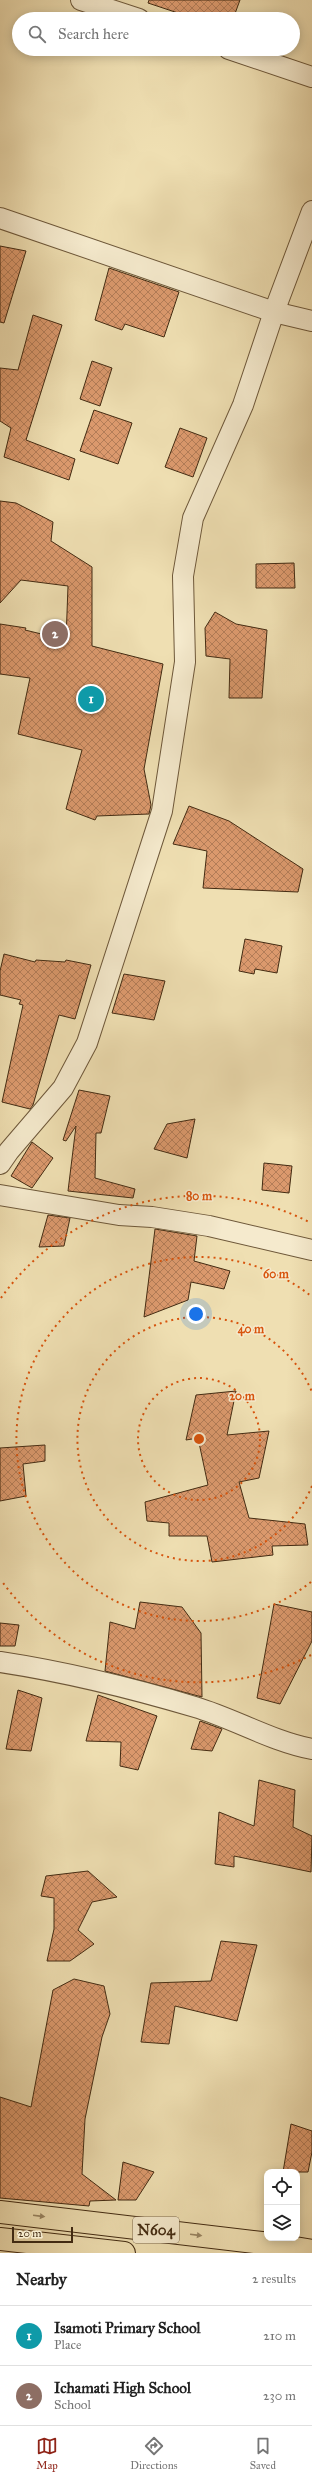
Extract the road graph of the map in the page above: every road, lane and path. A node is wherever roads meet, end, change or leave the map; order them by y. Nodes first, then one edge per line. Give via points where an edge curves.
1 (81, 0) edge
2 (117, 12) edge
3 (251, 56) edge
4 (312, 76) edge
5 (312, 211) edge
6 (0, 218) edge
7 (274, 312) junction
8 (312, 321) edge
9 (0, 1164) edge
10 (0, 1195) edge
11 (312, 1250) edge
12 (0, 1662) edge
13 (312, 1749) edge
14 (0, 2212) edge
15 (12, 2245) edge
16 (312, 2251) edge
17 (124, 2253) edge

1 - 2 street
3 - 4 street
5 - 7 street
6 - 7 street
7 - 8 street
7 - 9 street via 243,405 201,496 191,525 183,576 185,662 162,811 87,1044 63,1088 9,1150
10 - 11 street via 112,1214 209,1226
12 - 13 street via 55,1671 196,1707
14 -> 16 highway, N604
15 - 17 highway, N604

